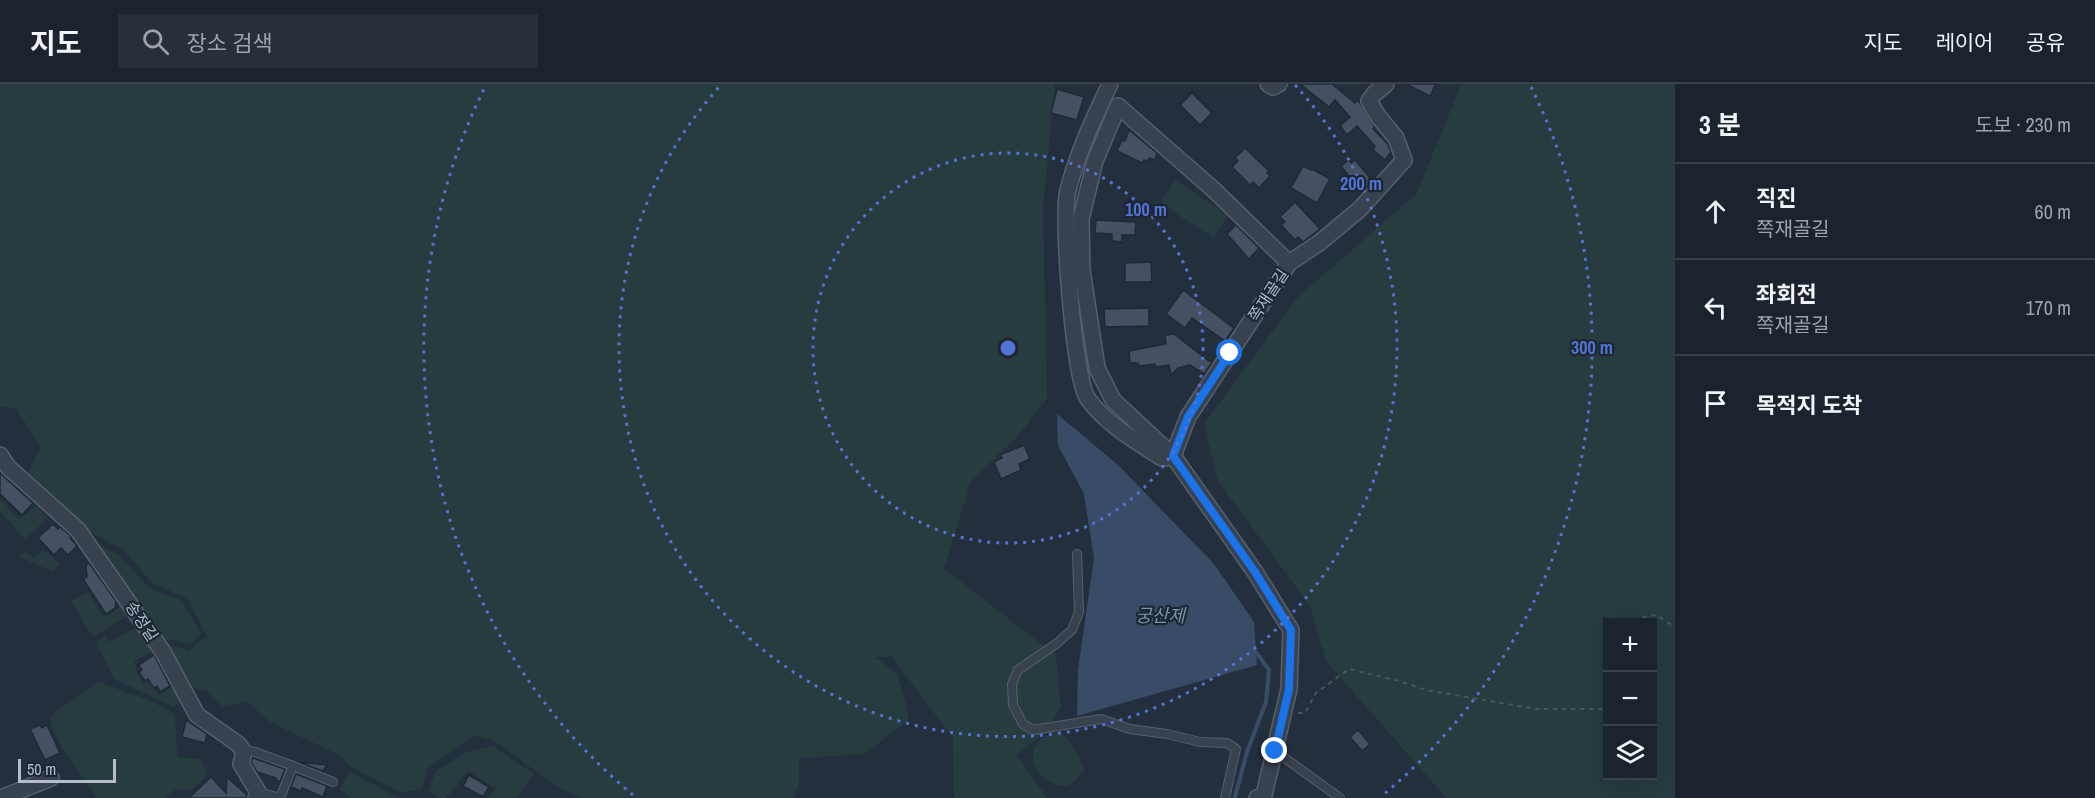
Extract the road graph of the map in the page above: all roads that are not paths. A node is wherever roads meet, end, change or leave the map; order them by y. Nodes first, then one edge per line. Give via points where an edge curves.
1 (1110, 84) edge
2 (1268, 84) edge
3 (1279, 84) edge
4 (1386, 84) edge
5 (1289, 263) junction
6 (0, 455) edge
7 (1173, 456) junction
8 (1077, 554) dead end
9 (242, 750) junction
10 (1275, 751) junction
11 (293, 766) junction
12 (51, 778) dead end
13 (333, 782) dead end
14 (257, 795) edge
15 (1, 798) edge
16 (280, 798) edge
17 (1225, 798) edge
18 (1257, 798) edge
19 (1340, 798) edge

1 - 7 street via 1067,192 1066,236 1075,345 1086,397 1111,424 1162,458
2 - 3 street
4 - 5 street, 쪽재골길 via 1370,101 1396,138 1404,160 1360,208
5 - 7 street, 쪽재골길 via 1188,417
5 - 7 street via 1119,106 1095,161 1082,219 1082,270 1095,357 1113,400
6 - 9 street, 송정길 via 8,467 78,530 163,652 197,715
7 - 10 street via 1291,630 1289,689
8 - 17 lane via 1079,612 1072,630 1018,670 1012,684 1013,705 1023,724 1033,730 1101,720 1200,742 1227,743 1236,749
9 - 11 lane
9 - 14 street via 241,764
10 - 18 street via 1264,795
10 - 19 lane
11 - 13 lane
11 - 16 lane
12 - 15 street
14 - 16 lane

